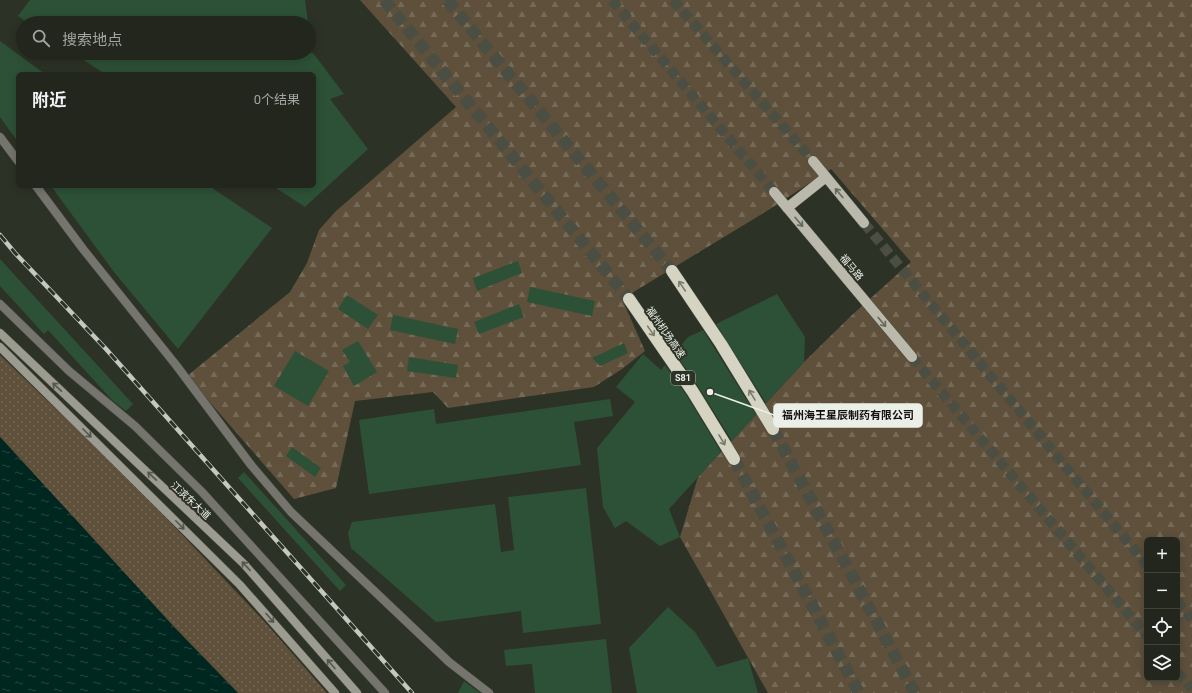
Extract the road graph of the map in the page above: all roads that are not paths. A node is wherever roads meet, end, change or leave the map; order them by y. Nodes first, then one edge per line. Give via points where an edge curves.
1 (0, 137) edge
2 (16, 158) edge
3 (813, 161) tunnel mouth
4 (826, 178) junction
5 (37, 188) edge
6 (774, 192) tunnel mouth
7 (787, 208) junction
8 (864, 223) tunnel mouth
9 (672, 271) tunnel mouth
10 (628, 299) tunnel mouth
11 (0, 304) edge
12 (0, 332) edge
13 (0, 347) edge
14 (912, 357) tunnel mouth
15 (773, 429) tunnel mouth
16 (734, 459) tunnel mouth
17 (335, 693) edge
18 (357, 693) edge
19 (385, 693) edge
20 (489, 693) edge

1 - 2 street
3 - 4 main road
4 - 7 main road
8 -> 4 main road
5 - 20 street via 176,364 251,465 291,512 449,662
6 - 7 main road, 福马路
7 -> 14 main road, 福马路
15 -> 9 highway
10 -> 16 highway, 福州机场高速 / S81 via 693,392
11 - 19 street via 69,371 135,426 202,492
18 -> 12 main road, 江滨东大道 via 244,564
13 -> 17 main road via 240,585

